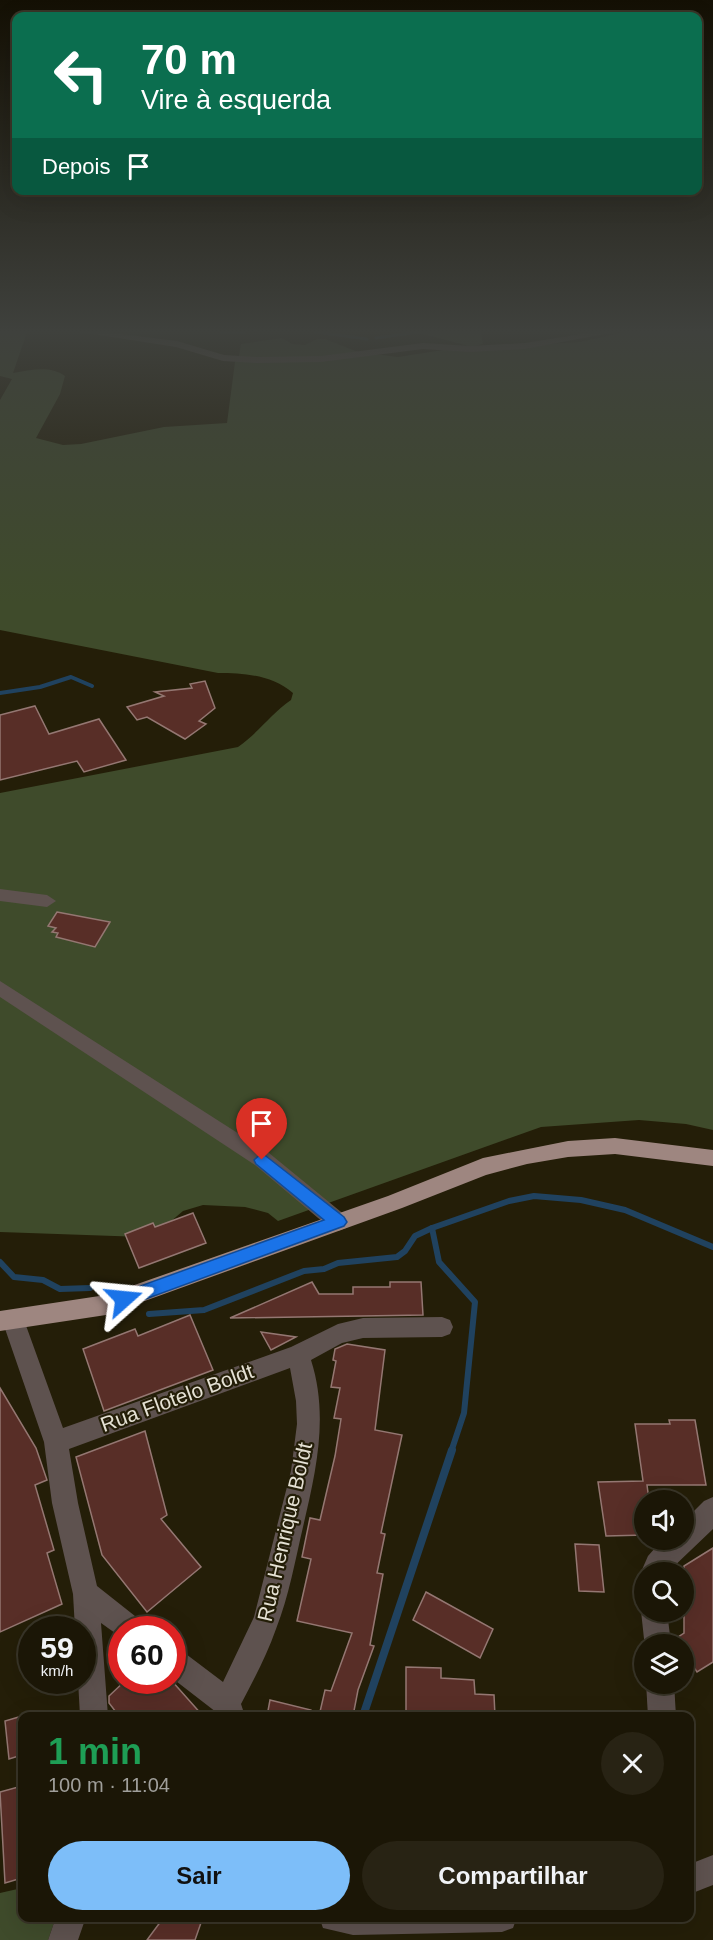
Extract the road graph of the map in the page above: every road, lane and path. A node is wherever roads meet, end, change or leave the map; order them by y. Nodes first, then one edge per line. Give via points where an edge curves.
1 (0, 896) edge
2 (47, 901) dead end
3 (0, 988) edge
4 (713, 1158) edge
5 (338, 1222) junction
6 (7, 1321) edge
7 (442, 1327) dead end
8 (298, 1355) junction
9 (56, 1442) junction
10 (713, 1510) edge
11 (657, 1562) edge
12 (86, 1594) junction
13 (114, 1616) edge
14 (186, 1673) edge
15 (661, 1694) edge
16 (229, 1709) edge
17 (94, 1712) edge
18 (662, 1712) edge
19 (713, 1870) edge
20 (694, 1877) edge
21 (69, 1922) edge
22 (63, 1940) edge

1 - 2 street
3 - 5 street via 262,1160
4 - 5 main road via 615,1146 537,1154 483,1167
5 - 6 main road via 106,1305
6 - 9 street
7 - 8 street, Rua Flotelo Boldt via 363,1328 338,1334
8 - 9 street, Rua Flotelo Boldt
8 - 16 street, Rua Henrique Boldt via 305,1371 309,1415 302,1476 277,1586
9 - 12 street
10 - 11 street
12 - 13 street
12 - 17 street
14 - 16 street
15 - 18 street
19 - 20 street
21 - 22 street

